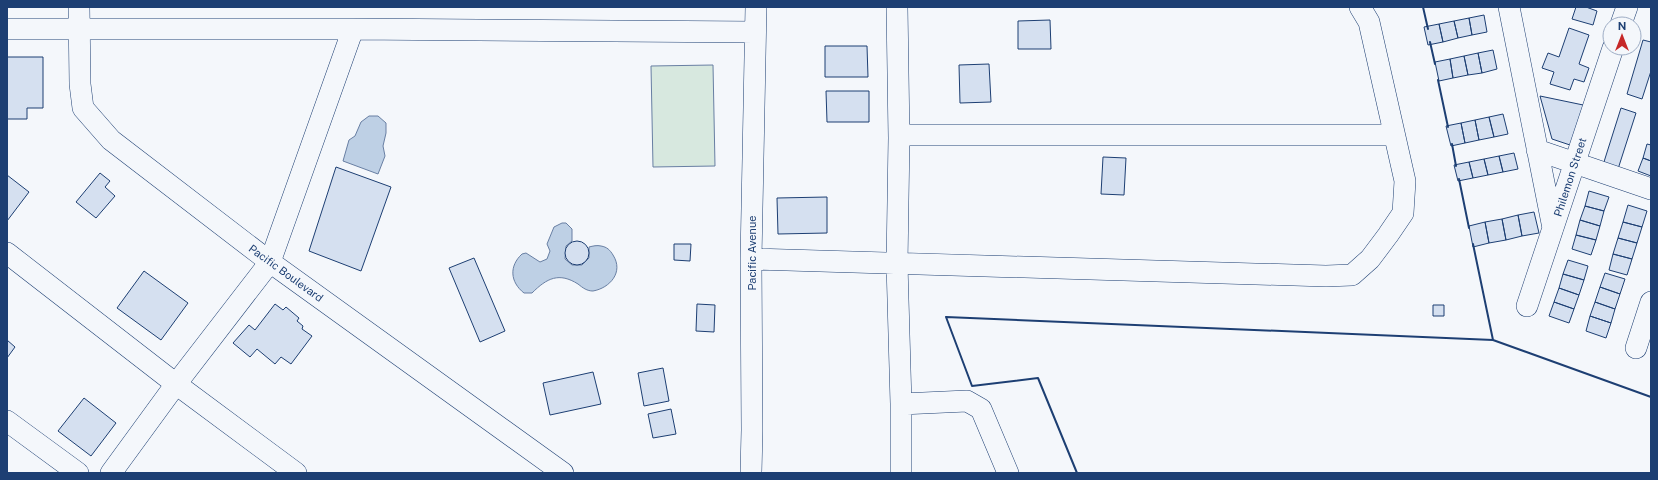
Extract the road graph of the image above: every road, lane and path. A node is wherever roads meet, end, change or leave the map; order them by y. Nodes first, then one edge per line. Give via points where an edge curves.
1 (79, 7) edge
2 (756, 7) edge
3 (897, 7) edge
4 (1360, 7) edge
5 (1509, 7) edge
6 (7, 29) edge
7 (79, 29) junction
8 (353, 29) junction
9 (755, 32) junction
10 (1610, 56) edge
11 (1394, 135) junction
12 (899, 138) junction
13 (1537, 150) junction
14 (1575, 164) junction
15 (1651, 189) edge
16 (1553, 229) junction
17 (7, 253) edge
18 (751, 259) junction
19 (270, 262) junction
20 (897, 264) junction
21 (1651, 302) edge
22 (1527, 306) dead end
23 (1636, 348) dead end
24 (176, 384) junction
25 (901, 404) junction
26 (7, 421) edge
27 (78, 473) edge
28 (111, 473) edge
29 (296, 473) edge
30 (563, 473) edge
31 (751, 473) edge
32 (901, 473) edge
33 (1008, 473) edge

1 - 7 street, Pacific Boulevard
2 - 9 street, Pacific Avenue
3 - 12 street
4 - 11 street via 1369,22
5 - 13 street
6 - 7 street
7 - 8 street
7 - 19 street, Pacific Boulevard via 83,108 111,140
8 - 9 street
8 - 19 street
9 - 18 street, Pacific Avenue
10 - 14 street, Philemon Street
11 - 12 street via 906,134
11 - 20 street via 1405,181 1402,213 1370,259 1352,275
12 - 20 street
13 - 14 street
13 - 16 street
14 - 15 street
14 - 16 street, Philemon Street
16 - 22 street, Philemon Street
17 - 24 street
18 - 20 street
18 - 31 street, Pacific Avenue
19 - 24 street
19 - 30 street, Pacific Boulevard
20 - 25 street
21 - 23 street
24 - 28 street
24 - 29 street
25 - 32 street
25 - 33 street via 967,401 981,409
26 - 27 street

